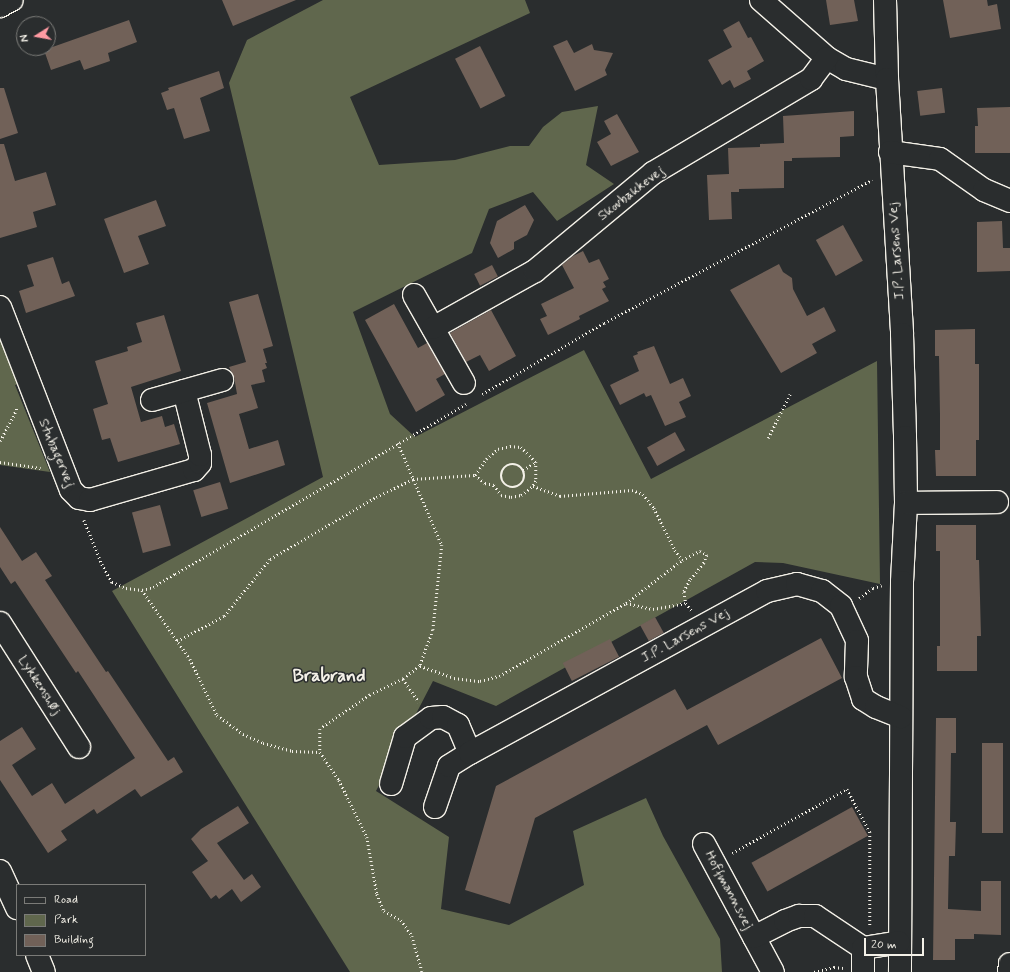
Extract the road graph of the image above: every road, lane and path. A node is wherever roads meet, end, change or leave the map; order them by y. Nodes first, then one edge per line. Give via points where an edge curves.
1 (12, 0) edge
2 (761, 0) edge
3 (885, 0) edge
4 (0, 6) edge
5 (827, 58) junction
6 (887, 79) junction
7 (890, 152) junction
8 (1010, 201) edge
9 (414, 295) dead end
10 (0, 307) edge
11 (433, 328) junction
12 (222, 380) dead end
13 (29, 383) junction
14 (464, 383) dead end
15 (184, 391) junction
16 (790, 394) dead end
17 (152, 400) dead end
18 (768, 438) dead end
19 (0, 441) edge
20 (398, 443) dead end
21 (0, 462) edge
22 (536, 462) junction
23 (62, 467) junction
24 (523, 470) junction
25 (475, 475) junction
26 (414, 479) junction
27 (533, 486) junction
28 (906, 502) junction
29 (997, 502) dead end
30 (682, 560) junction
31 (902, 582) junction
32 (142, 590) dead end
33 (626, 603) junction
34 (686, 603) junction
35 (845, 613) junction
36 (0, 623) edge
37 (701, 626) junction
38 (177, 641) junction
39 (420, 666) junction
40 (403, 679) junction
41 (900, 717) junction
42 (432, 718) junction
43 (79, 747) dead end
44 (320, 752) junction
45 (470, 753) junction
46 (391, 784) dead end
47 (435, 807) dead end
48 (704, 844) dead end
49 (714, 863) junction
50 (0, 871) edge
51 (16, 906) edge
52 (754, 937) junction
53 (899, 942) junction
54 (866, 948) junction
55 (37, 956) edge
56 (1010, 964) edge
57 (841, 968) dead end
58 (44, 972) edge
59 (422, 972) edge
60 (773, 972) edge
61 (814, 972) edge
62 (863, 972) edge
63 (900, 972) edge
64 (1009, 972) edge

1 - 4 street
2 - 5 street
3 - 6 street, J.P. Larsens Vej
5 - 6 street via 846,69
5 - 11 street, Skovbakkevej via 811,79 653,173 535,271
6 - 7 street, J.P. Larsens Vej
7 - 8 street via 940,159 984,190
7 - 28 street, J.P. Larsens Vej via 902,334
9 - 11 street
10 - 13 street, Stubagervej
11 - 14 street
12 - 15 street
13 - 19 path via 20,387 19,401
13 - 23 street, Stubagervej
15 - 17 street
15 - 23 street, Stubagervej via 200,455 200,463 194,470 90,500 79,498 71,490
16 - 18 path
20 - 26 path
21 - 23 path via 53,470
22 - 24 path
22 - 25 path via 521,447 510,446 498,449 486,459
22 - 27 path via 536,481
24 - 24 path via 525,477 518,486 507,486 502,480 501,472 510,464 517,465
25 - 26 path
25 - 27 path via 485,483 494,485 506,496 521,495
26 - 38 path via 376,497 270,559 224,616
26 - 39 path via 442,545 433,630
27 - 30 path via 560,496 632,490 643,494 654,508
28 - 29 street
28 - 31 street, J.P. Larsens Vej
30 - 33 path
30 - 34 path via 700,551 707,555 684,592
31 - 35 path via 873,588 864,593
31 - 41 street, J.P. Larsens Vej
32 - 38 path
33 - 34 path via 652,609
33 - 39 path via 498,676 480,681 454,678
34 - 37 path
35 - 37 street, J.P. Larsens Vej via 841,606 822,591 797,584 767,591
35 - 41 street, J.P. Larsens Vej via 857,641 856,677 863,699
36 - 43 street, Lykkenshøj
37 - 45 street, J.P. Larsens Vej
38 - 44 path via 190,659 217,715 243,734 263,743 292,751
39 - 40 path
40 - 42 path
40 - 44 path via 370,695 320,729
41 - 53 street, J.P. Larsens Vej
42 - 45 street via 443,717 458,725
42 - 46 street via 405,737
44 - 59 path via 339,780 367,837 378,894 384,911 401,920 412,936
45 - 47 street, J.P. Larsens Vej via 449,766
48 - 49 street, Hoffmannsvej
49 - 52 street, Hoffmannsvej
49 - 54 path via 847,789 870,832
50 - 51 street
52 - 54 street, Hoffmannsvej via 799,916 815,916
52 - 60 street, Hoffmannsvej
53 - 54 street
53 - 63 street, J.P. Larsens Vej
54 - 62 street
55 - 58 street
56 - 64 street
57 - 61 path

